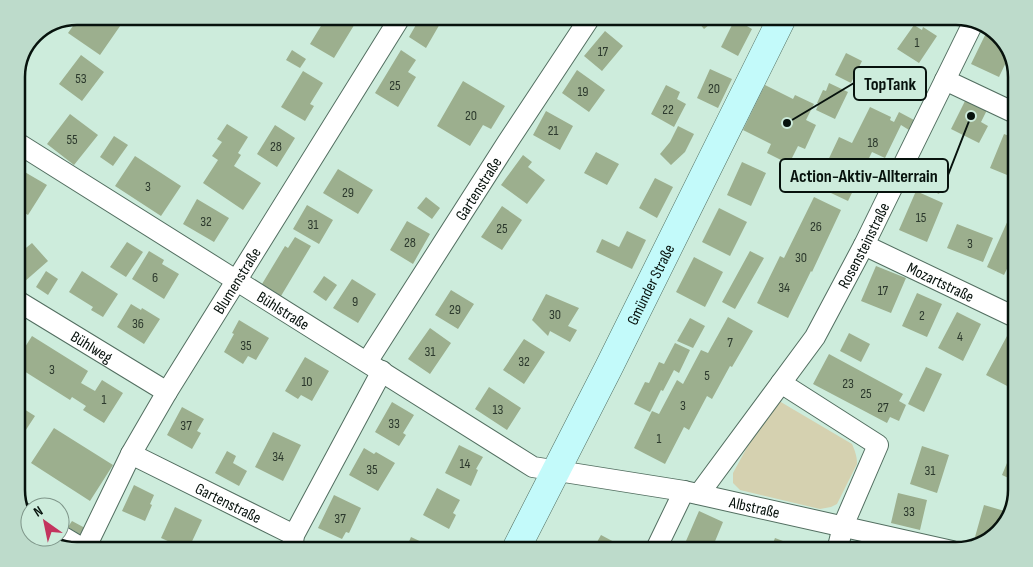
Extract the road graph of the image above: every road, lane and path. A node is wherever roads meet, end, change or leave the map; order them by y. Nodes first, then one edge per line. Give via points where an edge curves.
1 (395, 25) edge
2 (585, 25) edge
3 (779, 25) edge
4 (971, 27) edge
5 (945, 80) junction
6 (1008, 110) edge
7 (25, 148) edge
8 (864, 245) junction
9 (236, 280) junction
10 (25, 305) edge
11 (1008, 314) edge
12 (375, 366) junction
13 (781, 383) junction
14 (167, 392) junction
15 (131, 454) junction
16 (544, 470) junction
17 (692, 493) junction
18 (843, 526) junction
19 (89, 542) edge
20 (291, 542) edge
21 (293, 542) edge
22 (518, 542) edge
23 (661, 542) edge
24 (839, 542) edge
25 (913, 542) edge

1 - 9 street, Blumenstraße
2 - 12 street, Gartenstraße via 507,143
3 - 16 street, Gmünder Straße via 609,367
4 - 5 street, Rosensteinstraße
5 - 6 street
5 - 8 street, Rosensteinstraße
7 - 9 street, Bühlstraße
8 - 11 street, Mozartstraße
8 - 13 street, Rosensteinstraße via 815,337
9 - 12 street, Bühlstraße
9 - 14 street, Blumenstraße
10 - 14 street, Bühlweg
12 - 16 street, Bühlstraße
12 - 21 street, Gartenstraße
13 - 17 street, Rosensteinstraße
13 - 18 street via 878,445
14 - 15 street, Blumenstraße
15 - 19 street, Blumenstraße
15 - 20 street, Gartenstraße
16 - 17 street, Albstraße
16 - 22 street, Gmünder Straße
17 - 18 street, Albstraße
17 - 23 street, Rosensteinstraße
18 - 24 street
18 - 25 street, Albstraße

